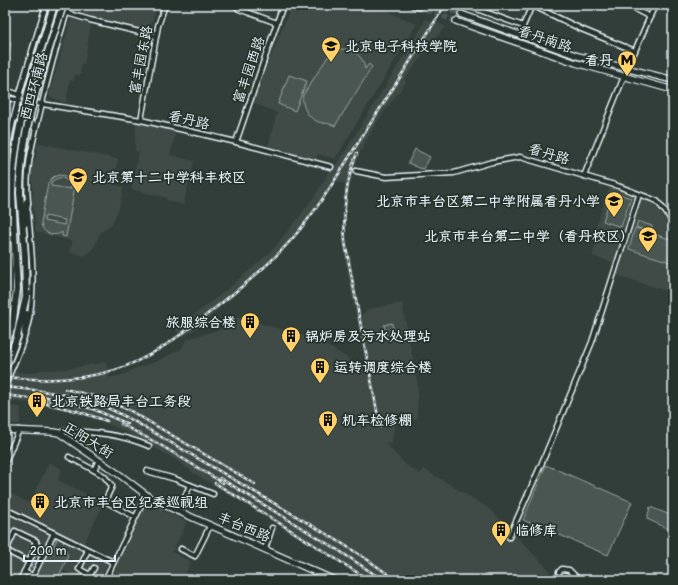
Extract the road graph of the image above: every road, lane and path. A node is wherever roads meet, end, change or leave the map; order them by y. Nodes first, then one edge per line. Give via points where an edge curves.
1 (46, 5) edge
2 (54, 5) edge
3 (63, 5) edge
4 (69, 5) edge
5 (165, 5) edge
6 (235, 5) edge
7 (284, 5) edge
8 (466, 5) edge
9 (627, 5) edge
10 (655, 5) edge
11 (67, 13) junction
12 (461, 14) tunnel mouth
13 (650, 17) junction
14 (456, 21) tunnel mouth
15 (277, 24) junction
16 (40, 27) junction
17 (61, 33) junction
18 (156, 36) junction
19 (635, 51) junction
20 (627, 68) junction
21 (625, 76) junction
22 (673, 80) edge
23 (5, 90) edge
24 (673, 90) edge
25 (20, 94) junction
26 (5, 98) edge
27 (18, 101) junction
28 (41, 103) junction
29 (14, 120) junction
30 (140, 120) junction
31 (35, 129) junction
32 (236, 142) junction
33 (6, 148) edge
34 (5, 167) edge
35 (330, 167) dead end
36 (356, 171) dead end
37 (584, 176) junction
38 (639, 195) junction
39 (28, 202) junction
40 (5, 206) edge
41 (5, 212) edge
42 (673, 223) edge
43 (23, 234) junction
44 (14, 235) junction
45 (26, 297) junction
46 (5, 327) edge
47 (25, 333) junction
48 (5, 346) edge
49 (5, 369) edge
50 (5, 385) edge
51 (19, 430) junction
52 (6, 431) edge
53 (59, 433) junction
54 (149, 446) dead end
55 (69, 457) dead end
56 (99, 460) junction
57 (5, 463) edge
58 (94, 470) junction
59 (147, 471) dead end
60 (190, 485) junction
61 (213, 494) dead end
62 (146, 496) junction
63 (5, 509) edge
64 (178, 512) junction
65 (135, 517) junction
66 (210, 526) junction
67 (272, 528) dead end
68 (54, 533) junction
69 (509, 537) dead end
70 (181, 549) dead end
71 (265, 549) junction
72 (88, 550) junction
73 (6, 551) edge
74 (29, 562) junction
75 (113, 562) junction
76 (94, 568) dead end
77 (559, 572) dead end
78 (105, 580) edge
79 (334, 580) edge
80 (579, 580) edge

1 - 16 street, 西四环南路
2 - 44 highway, 西四环南路, bridge via 19,127 13,162
3 - 43 highway, 西四环南路, bridge via 26,132 20,193
4 - 11 street, 西四环南路
5 - 18 street, 富丰园东路
6 - 15 street
7 - 15 street, 富丰园西路
8 - 19 street via 523,26 532,5
9 - 13 street
10 - 13 street
11 - 17 street, 西四环南路
11 - 18 street
12 - 20 main road, 看丹南路 via 578,56
13 - 19 street
14 - 21 main road, 看丹南路 via 576,63
15 - 32 street, 富丰园西路
16 - 17 street
16 - 25 street, 西四环南路
17 - 28 street, 西四环南路
18 - 30 street, 富丰园东路
19 - 20 street
20 - 21 street
20 - 22 main road, 看丹南路
21 - 24 main road, 看丹南路
21 - 37 street
23 - 25 street
25 - 27 street, 西四环南路
25 - 28 street
26 - 27 street
27 - 28 street
27 - 29 street, 西四环南路
28 - 30 street, 看丹路
28 - 31 street, 西四环南路
29 - 31 street via 17,116 26,117 32,120
29 - 33 street, 西四环南路
30 - 32 street, 看丹路
31 - 39 street, 西四环南路 via 27,172
32 - 35 street, 看丹路
33 - 34 street, 西四环南路
36 - 37 street, 看丹路 via 386,177 454,173 520,157
37 - 38 street, 看丹路
38 - 42 street, 看丹路 via 657,201
38 - 69 street via 592,342
39 - 43 highway
39 - 47 street, 西四环南路 via 33,282
40 - 41 street
41 - 44 highway
41 - 46 street via 11,271 11,290
43 - 45 highway, 西四环南路
44 - 48 highway, 西四环南路 via 17,289 12,327
45 - 47 highway
45 - 49 highway, 西四环南路 via 17,337
47 - 50 street, 西四环南路
51 - 52 main road, 正阳大街
51 - 53 main road, 正阳大街
51 - 57 street
53 - 54 street via 108,433
53 - 56 main road, 正阳大街
55 - 58 street
56 - 58 street
56 - 62 main road, 正阳大街
58 - 65 street via 104,476 112,486 105,501
59 - 60 street
60 - 61 street
60 - 64 street
62 - 64 main road, 丰台西路
62 - 65 street
63 - 68 street
64 - 66 main road, 丰台西路
65 - 75 street
66 - 70 street via 195,556
66 - 71 main road, 丰台西路
67 - 71 street
68 - 72 street
68 - 74 street via 33,576 23,574
71 - 79 main road, 丰台西路
72 - 75 street
72 - 76 street via 79,569 90,575
73 - 74 street
73 - 74 street via 15,531 36,541
75 - 78 street
77 - 80 street via 562,569 569,570

